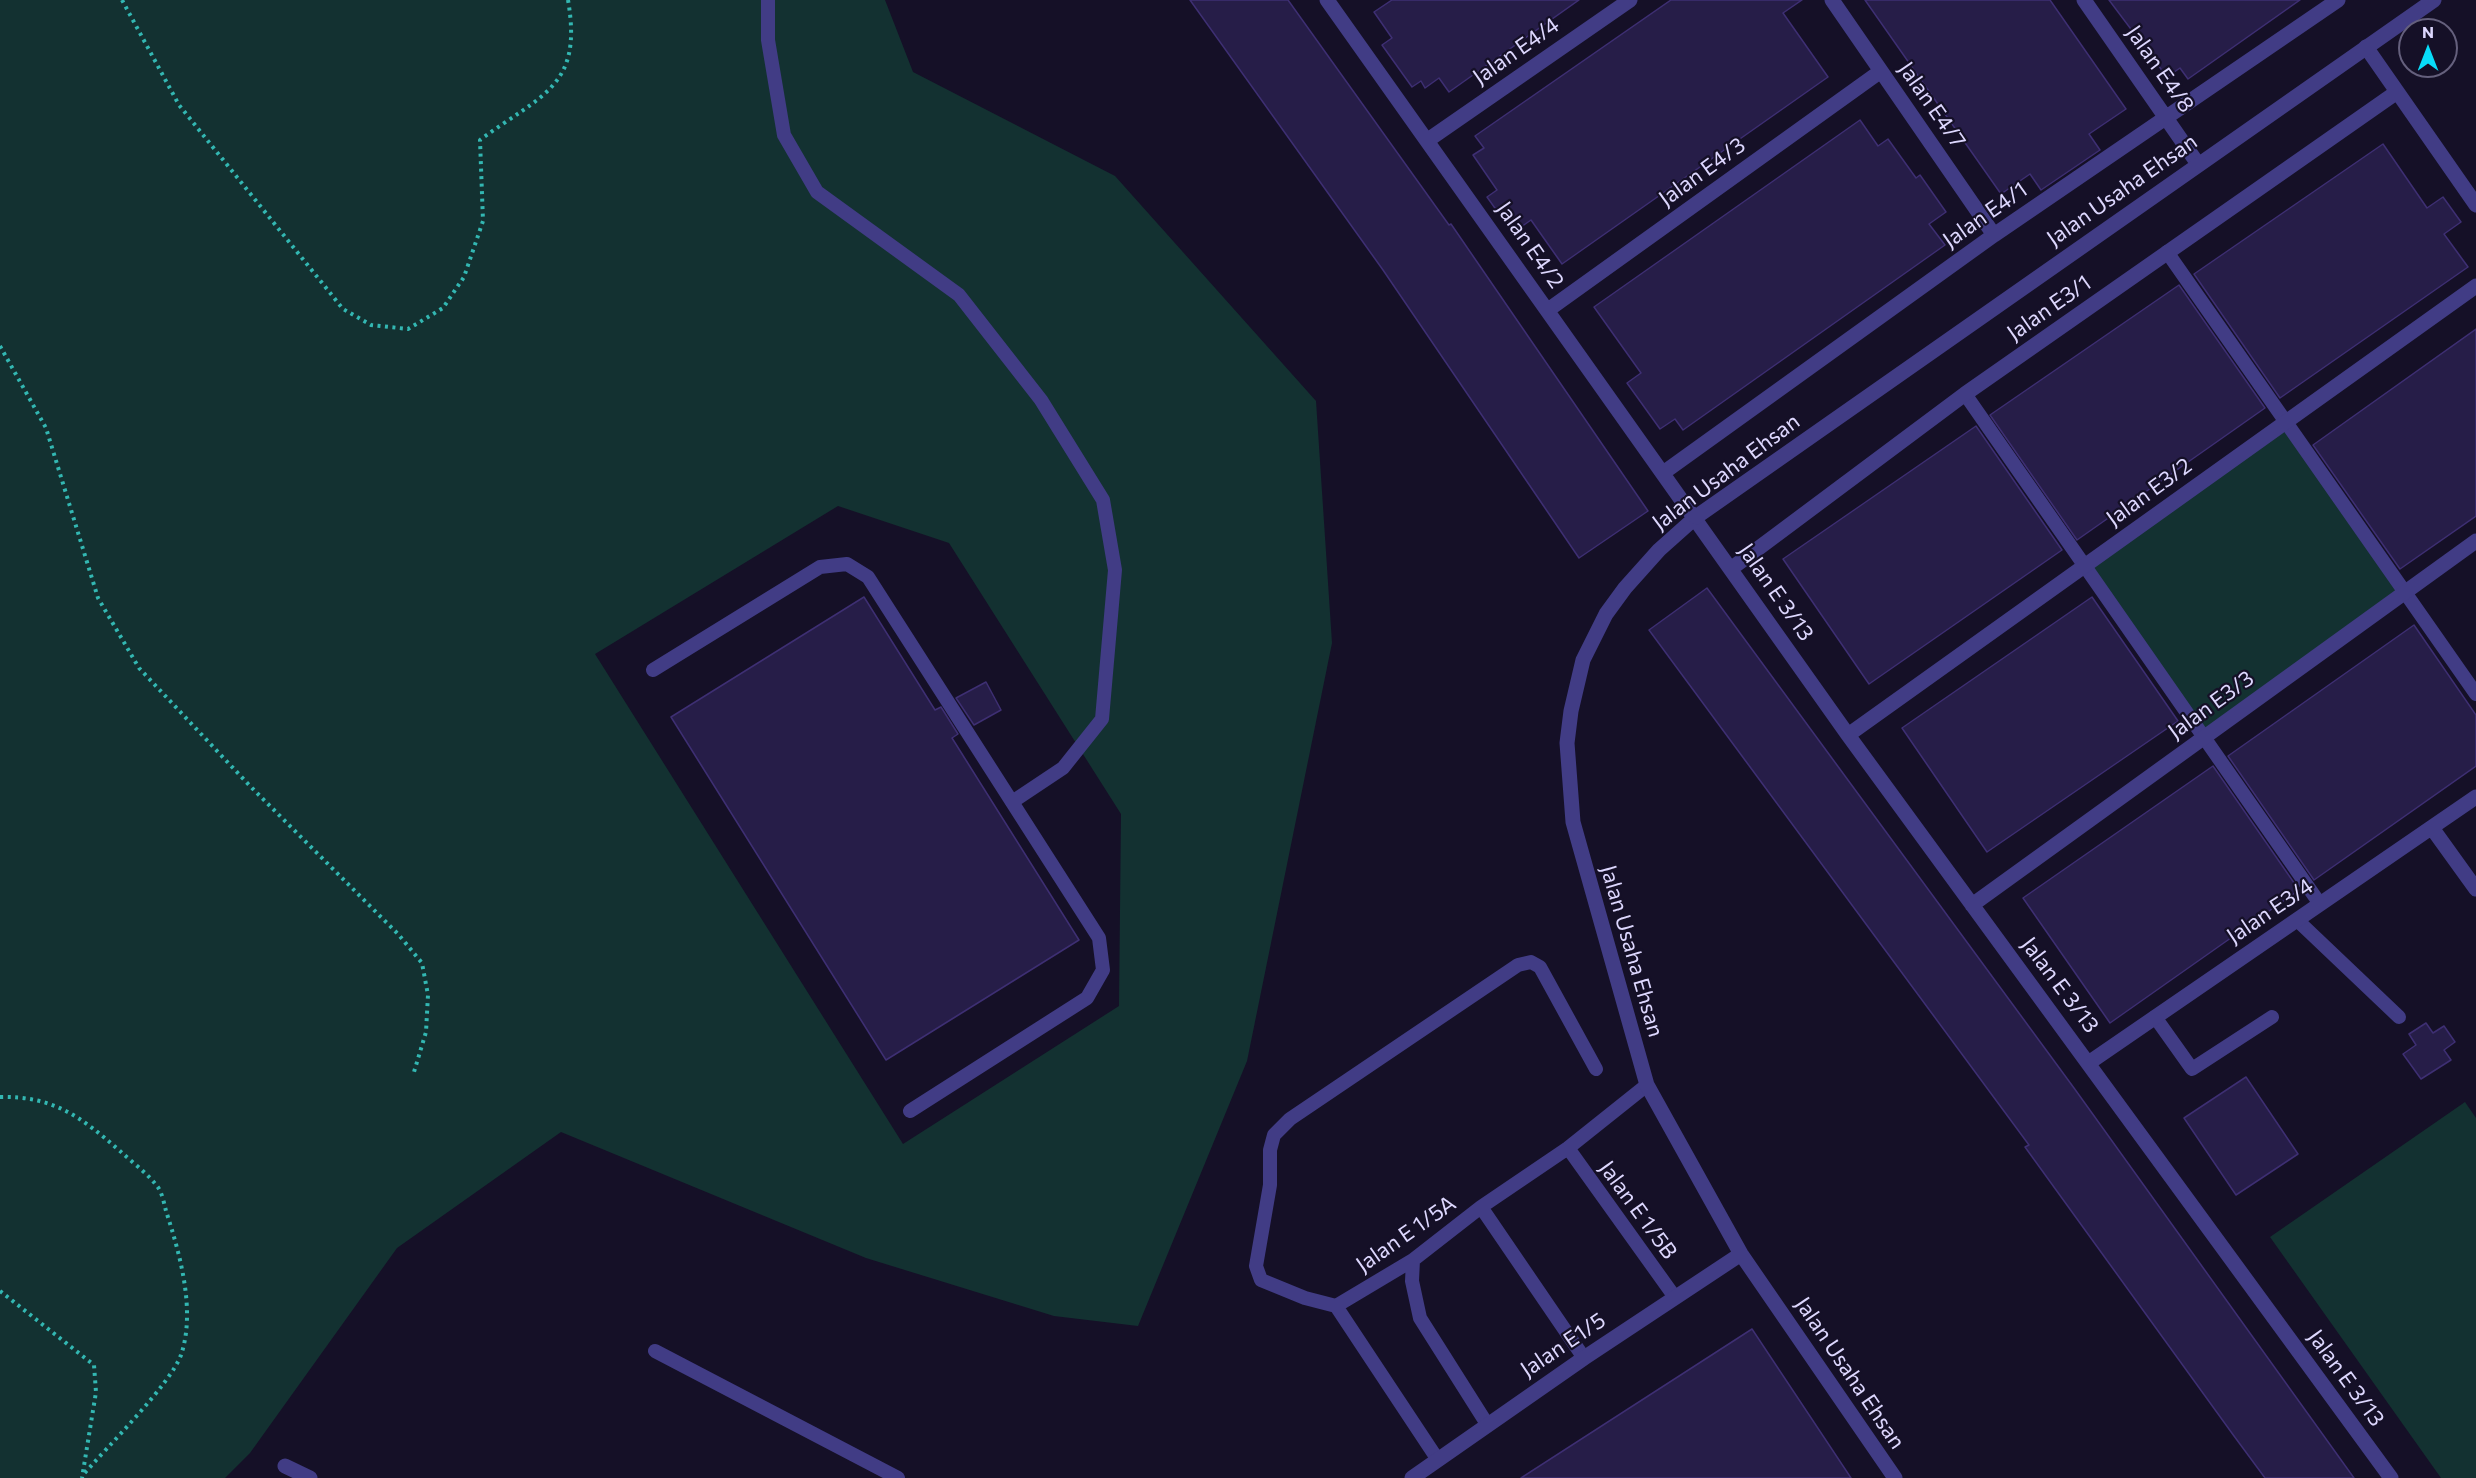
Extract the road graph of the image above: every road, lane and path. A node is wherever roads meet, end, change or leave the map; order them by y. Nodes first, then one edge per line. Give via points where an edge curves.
1 (122, 0) edge
2 (568, 0) edge
3 (768, 0) edge
4 (1327, 0) edge
5 (1630, 0) edge
6 (1832, 0) edge
7 (2084, 0) edge
8 (2338, 0) edge
9 (2434, 0) edge
10 (2366, 47) junction
11 (1881, 71) junction
12 (2397, 92) junction
13 (2166, 117) junction
14 (1428, 140) junction
15 (2198, 164) junction
16 (2476, 205) edge
17 (1994, 235) junction
18 (2168, 252) junction
19 (2476, 286) edge
20 (1548, 310) junction
21 (0, 346) edge
22 (1965, 394) junction
23 (2286, 422) junction
24 (1663, 473) junction
25 (1696, 517) junction
26 (2476, 541) edge
27 (2085, 566) junction
28 (1732, 568) junction
29 (2406, 592) junction
30 (653, 670) dead end
31 (2476, 694) edge
32 (1848, 735) junction
33 (2204, 738) junction
34 (2476, 797) edge
35 (1012, 802) junction
36 (2432, 828) junction
37 (2476, 889) edge
38 (2320, 904) junction
39 (1972, 905) junction
40 (2297, 920) junction
41 (2155, 1017) junction
42 (2272, 1017) dead end
43 (2399, 1017) dead end
44 (2090, 1062) junction
45 (1596, 1069) dead end
46 (414, 1072) dead end
47 (1647, 1085) junction
48 (0, 1097) edge
49 (910, 1111) dead end
50 (1568, 1148) junction
51 (1480, 1207) junction
52 (1741, 1254) junction
53 (1413, 1260) junction
54 (0, 1291) edge
55 (1674, 1296) junction
56 (1336, 1306) junction
57 (655, 1351) dead end
58 (1584, 1358) junction
59 (1486, 1424) junction
60 (1438, 1460) junction
61 (285, 1466) dead end
62 (82, 1476) edge
63 (310, 1478) edge
64 (898, 1478) edge
65 (1412, 1478) edge
66 (1895, 1478) edge
67 (2391, 1478) edge

1 - 2 path via 179,105 343,309 371,325 408,329 443,308 464,277 483,221 480,140 554,87 568,63 573,29
3 - 35 lane via 768,40 784,135 817,192 959,295 1041,400 1102,500 1115,570 1102,719 1063,768
4 - 14 street, Jalan E4/2
5 - 14 street, Jalan E4/4
6 - 11 street, Jalan E4/7
7 - 13 street, Jalan E4/8
8 - 13 street, Jalan E4/1
9 - 10 street, Jalan Usaha Ehsan
10 - 12 street
10 - 15 street, Jalan Usaha Ehsan
11 - 17 street, Jalan E4/7
11 - 20 street, Jalan E4/3
12 - 16 street
12 - 18 street, Jalan E3/1
13 - 15 street, Jalan E4/8
13 - 17 street, Jalan E4/1
14 - 20 street, Jalan E4/2
15 - 25 street, Jalan Usaha Ehsan
17 - 24 street, Jalan E4/1
18 - 22 street, Jalan E3/1
18 - 23 lane
19 - 23 street, Jalan E3/2
20 - 24 street, Jalan E4/2
21 - 46 path via 46,428 98,598 139,668 422,963 428,995 426,1032
22 - 27 lane
22 - 28 street, Jalan E3/1
23 - 27 street, Jalan E3/2
23 - 29 lane
24 - 25 street, Jalan E4/2
25 - 28 street, Jalan E 3/13
25 - 47 street, Jalan Usaha Ehsan via 1659,550 1606,614 1583,660 1567,743 1573,822
26 - 29 street, Jalan E3/3
27 - 32 street, Jalan E3/2
27 - 33 lane
28 - 32 street, Jalan E 3/13
29 - 31 lane
29 - 33 street, Jalan E3/3
30 - 35 lane via 820,567 847,564 868,577
32 - 39 street, Jalan E 3/13
33 - 38 lane
33 - 39 street, Jalan E3/3
34 - 36 street, Jalan E3/4
35 - 49 lane via 1099,938 1103,970 1087,998
36 - 37 street
36 - 38 street, Jalan E3/4
38 - 40 street, Jalan E3/4
39 - 44 street, Jalan E 3/13
40 - 41 street, Jalan E3/4
40 - 43 lane
41 - 42 lane via 2192,1069
41 - 44 street, Jalan E3/4
44 - 67 street, Jalan E 3/13
45 - 56 lane via 1540,967 1531,962 1518,965 1290,1119 1274,1135 1270,1150 1270,1185 1256,1266 1261,1280
47 - 50 lane, Jalan E 1/5A
47 - 52 street, Jalan Usaha Ehsan
48 - 62 path via 47,1101 85,1120 158,1187 174,1238 185,1289 186,1328 180,1355 168,1376
50 - 51 lane, Jalan E 1/5A
50 - 55 lane, Jalan E 1/5B
51 - 53 lane, Jalan E 1/5A
51 - 58 lane
52 - 55 street, Jalan E1/5
52 - 66 street, Jalan Usaha Ehsan
53 - 56 lane, Jalan E 1/5A
53 - 59 lane via 1412,1281 1420,1318
54 - 62 path via 94,1365 96,1392
55 - 58 street, Jalan E1/5
56 - 60 lane
57 - 64 lane
58 - 59 street, Jalan E1/5
59 - 60 street, Jalan E1/5
60 - 65 street, Jalan E1/5
61 - 63 street

